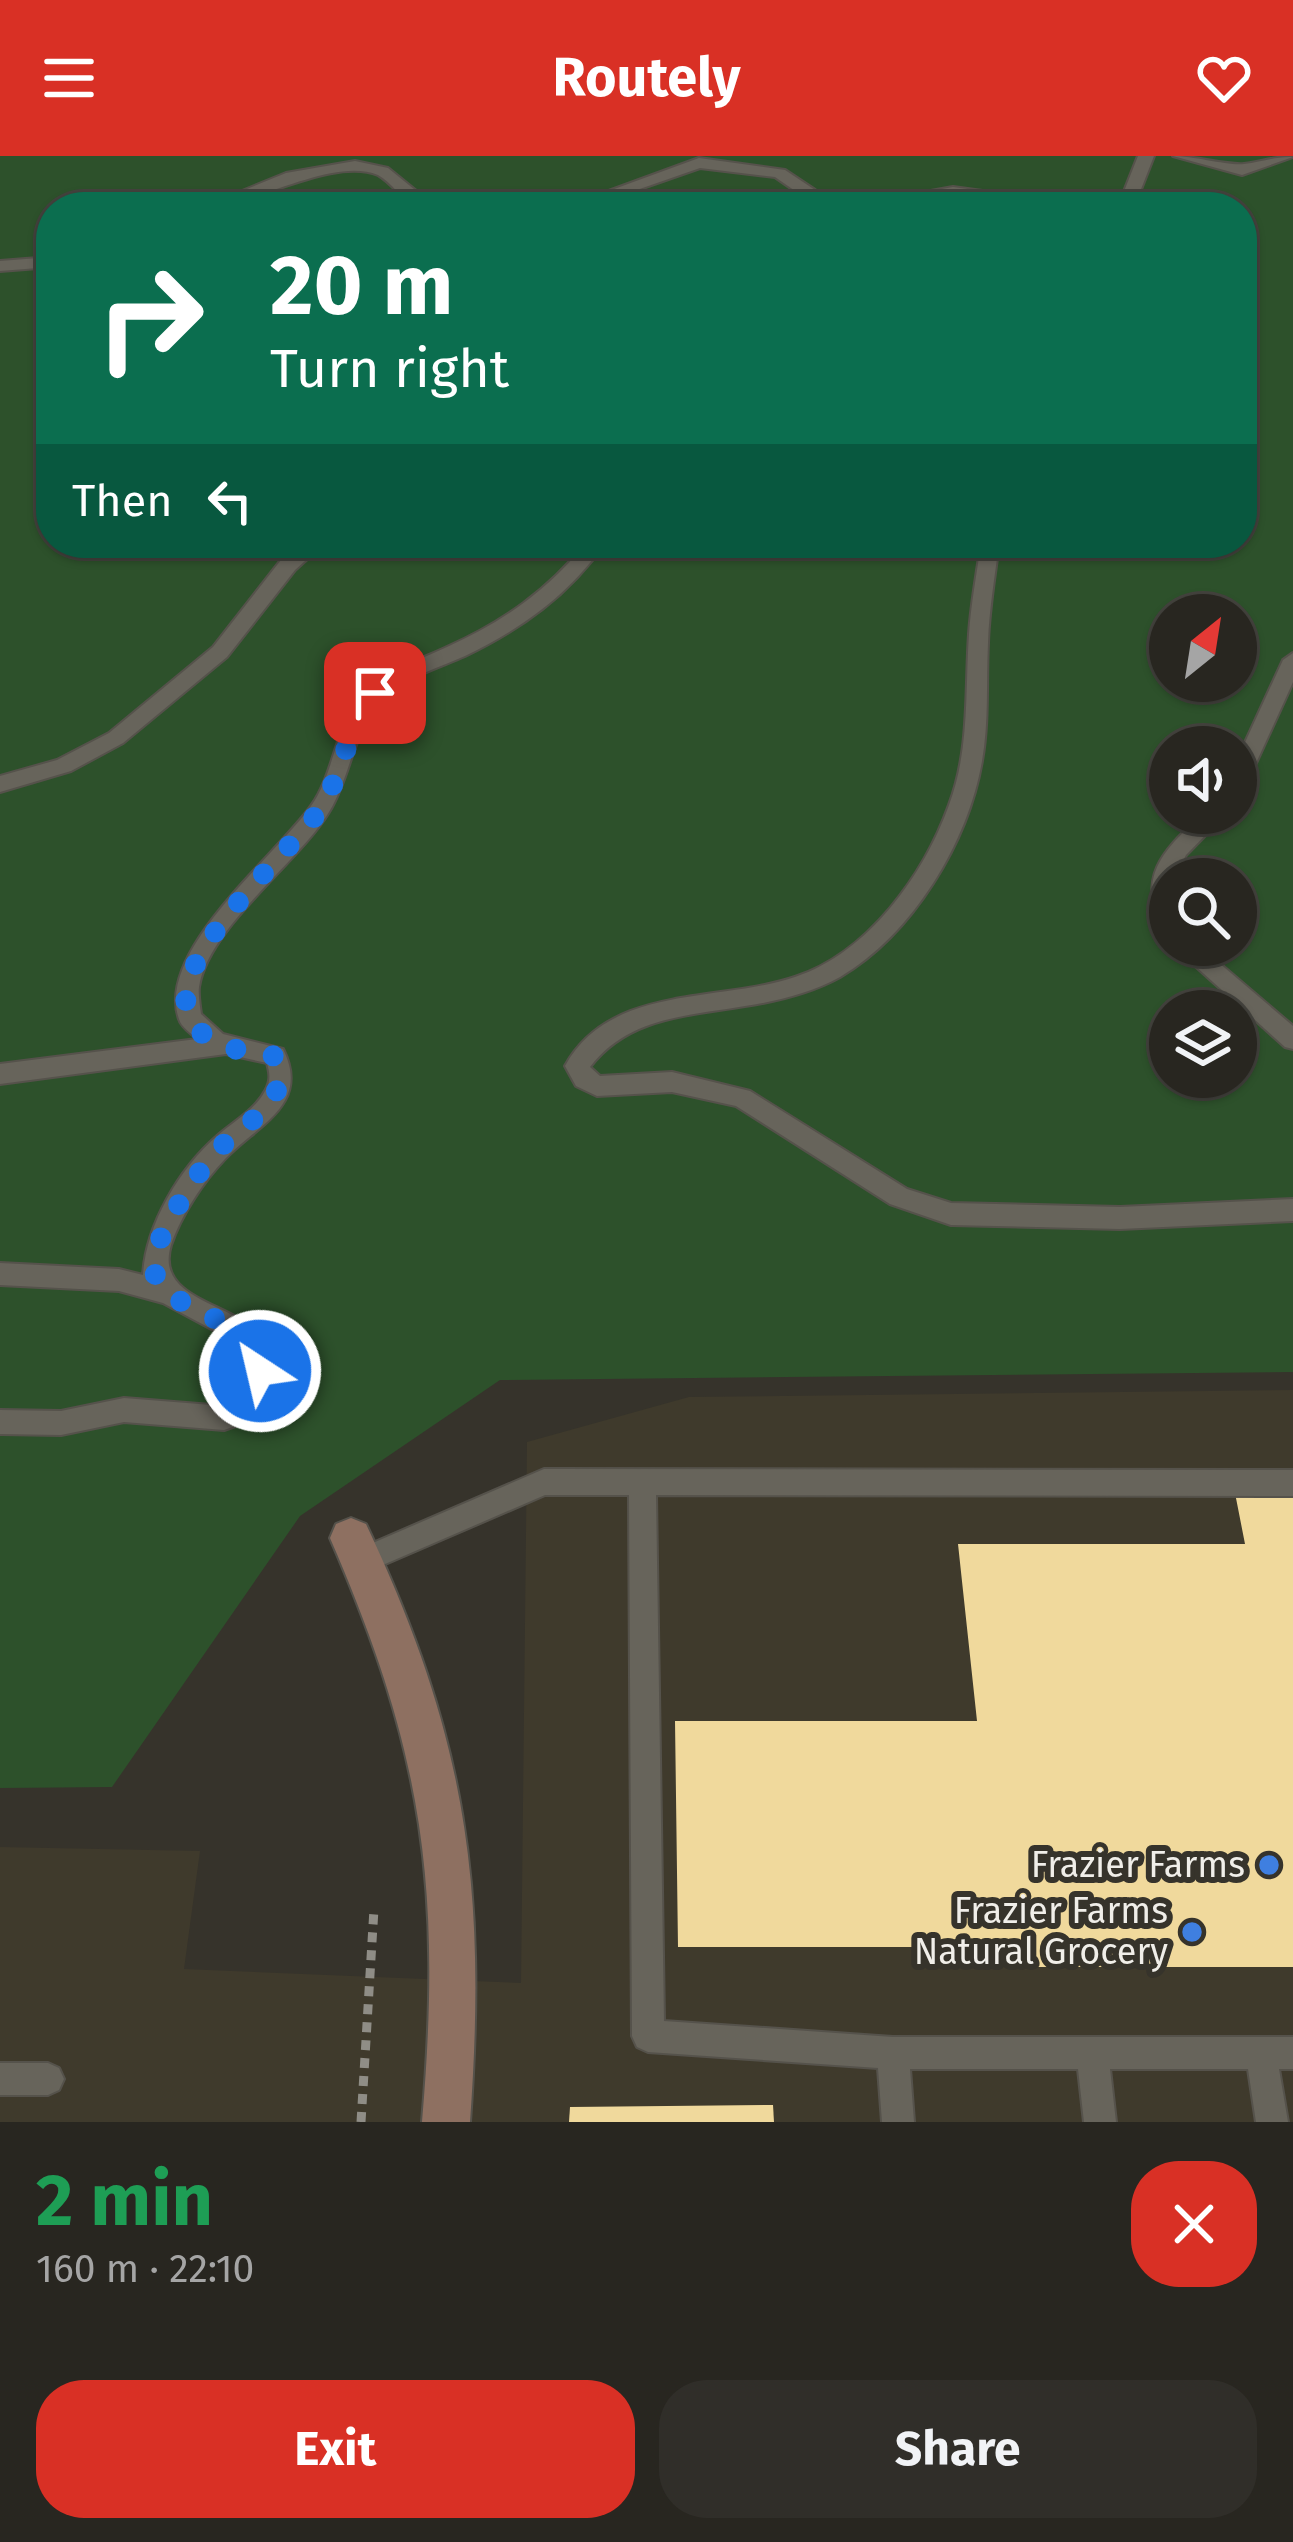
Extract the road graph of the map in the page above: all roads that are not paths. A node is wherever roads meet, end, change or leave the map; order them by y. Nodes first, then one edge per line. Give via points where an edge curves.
1 (1146, 156) edge
2 (1181, 156) edge
3 (1286, 156) edge
4 (696, 159) edge
5 (251, 192) edge
6 (404, 192) edge
7 (611, 192) edge
8 (807, 192) edge
9 (1132, 192) edge
10 (36, 263) edge
11 (0, 266) edge
12 (297, 558) edge
13 (583, 558) edge
14 (987, 558) edge
15 (1293, 660) edge
16 (1257, 739) edge
17 (0, 784) edge
18 (1196, 834) edge
19 (1173, 858) edge
20 (1207, 966) edge
21 (1293, 1040) edge
22 (228, 1044) junction
23 (0, 1074) edge
24 (1293, 1210) edge
25 (0, 1274) edge
26 (171, 1294) junction
27 (0, 1422) edge
28 (643, 1482) junction
29 (1293, 1483) edge
30 (357, 1550) joint
31 (892, 2053) junction
32 (1092, 2053) junction
33 (1277, 2053) edge
34 (0, 2079) edge
35 (49, 2079) dead end
36 (446, 2122) edge
37 (898, 2122) edge
38 (1100, 2122) edge
39 (1272, 2122) edge

1 - 9 lane
2 - 3 lane via 1242,170
4 - 7 lane
4 - 8 lane via 778,173
5 - 6 lane via 314,168 357,164 387,173
10 - 11 lane
12 - 17 lane via 220,652 116,738 64,766
13 - 22 lane via 537,610 405,674 361,709 329,795 195,962 186,1000 193,1020
14 - 24 lane via 968,782 906,903 832,971 759,998 620,1021 593,1040 578,1066 584,1079 597,1086 672,1082 742,1098 899,1197 952,1214
15 - 16 lane
18 - 19 lane
20 - 21 lane
22 - 23 lane
22 - 26 lane via 275,1056 282,1071 277,1092 193,1182 154,1253
25 - 26 lane via 119,1280
26 - 27 lane via 241,1330 257,1348 260,1371 241,1412 224,1418 105,1410 61,1423
28 - 29 lane
28 - 30 lane via 544,1482
28 - 31 lane via 649,2036
30 - 36 street via 386,1609 444,1819 456,1988
31 - 32 lane
31 - 37 lane
32 - 33 lane
32 - 38 lane
33 - 39 lane
34 - 35 lane

